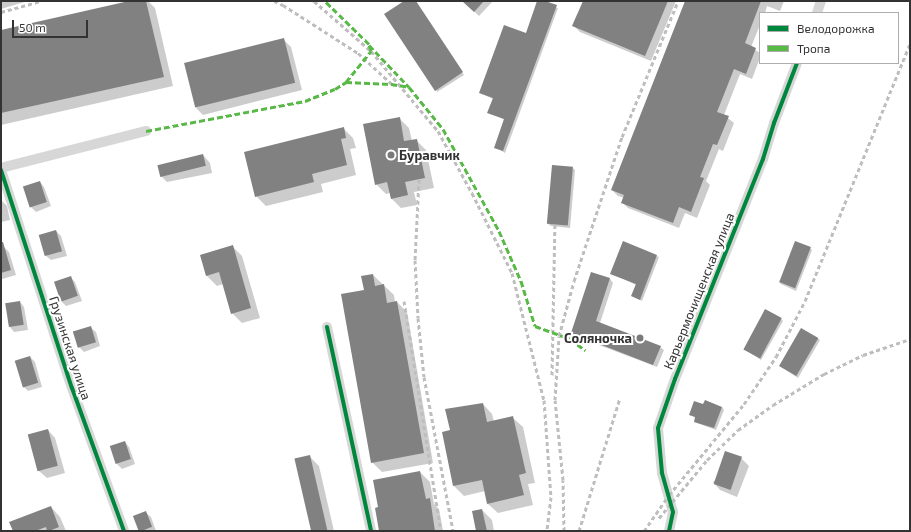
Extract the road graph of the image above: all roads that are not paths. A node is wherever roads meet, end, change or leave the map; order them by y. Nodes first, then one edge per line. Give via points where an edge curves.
1 (821, 1) edge
2 (817, 12) edge
3 (797, 64) edge
4 (146, 132) dead end
5 (1, 169) edge
6 (327, 327) dead end
7 (124, 531) edge
8 (370, 531) edge
9 (669, 531) edge

1 - 2 street
3 - 9 street, Карьермочищенская улица via 763,159 658,428 662,474 673,512
4 - 5 street
5 - 7 street, Грузинская улица via 72,388
6 - 8 street

